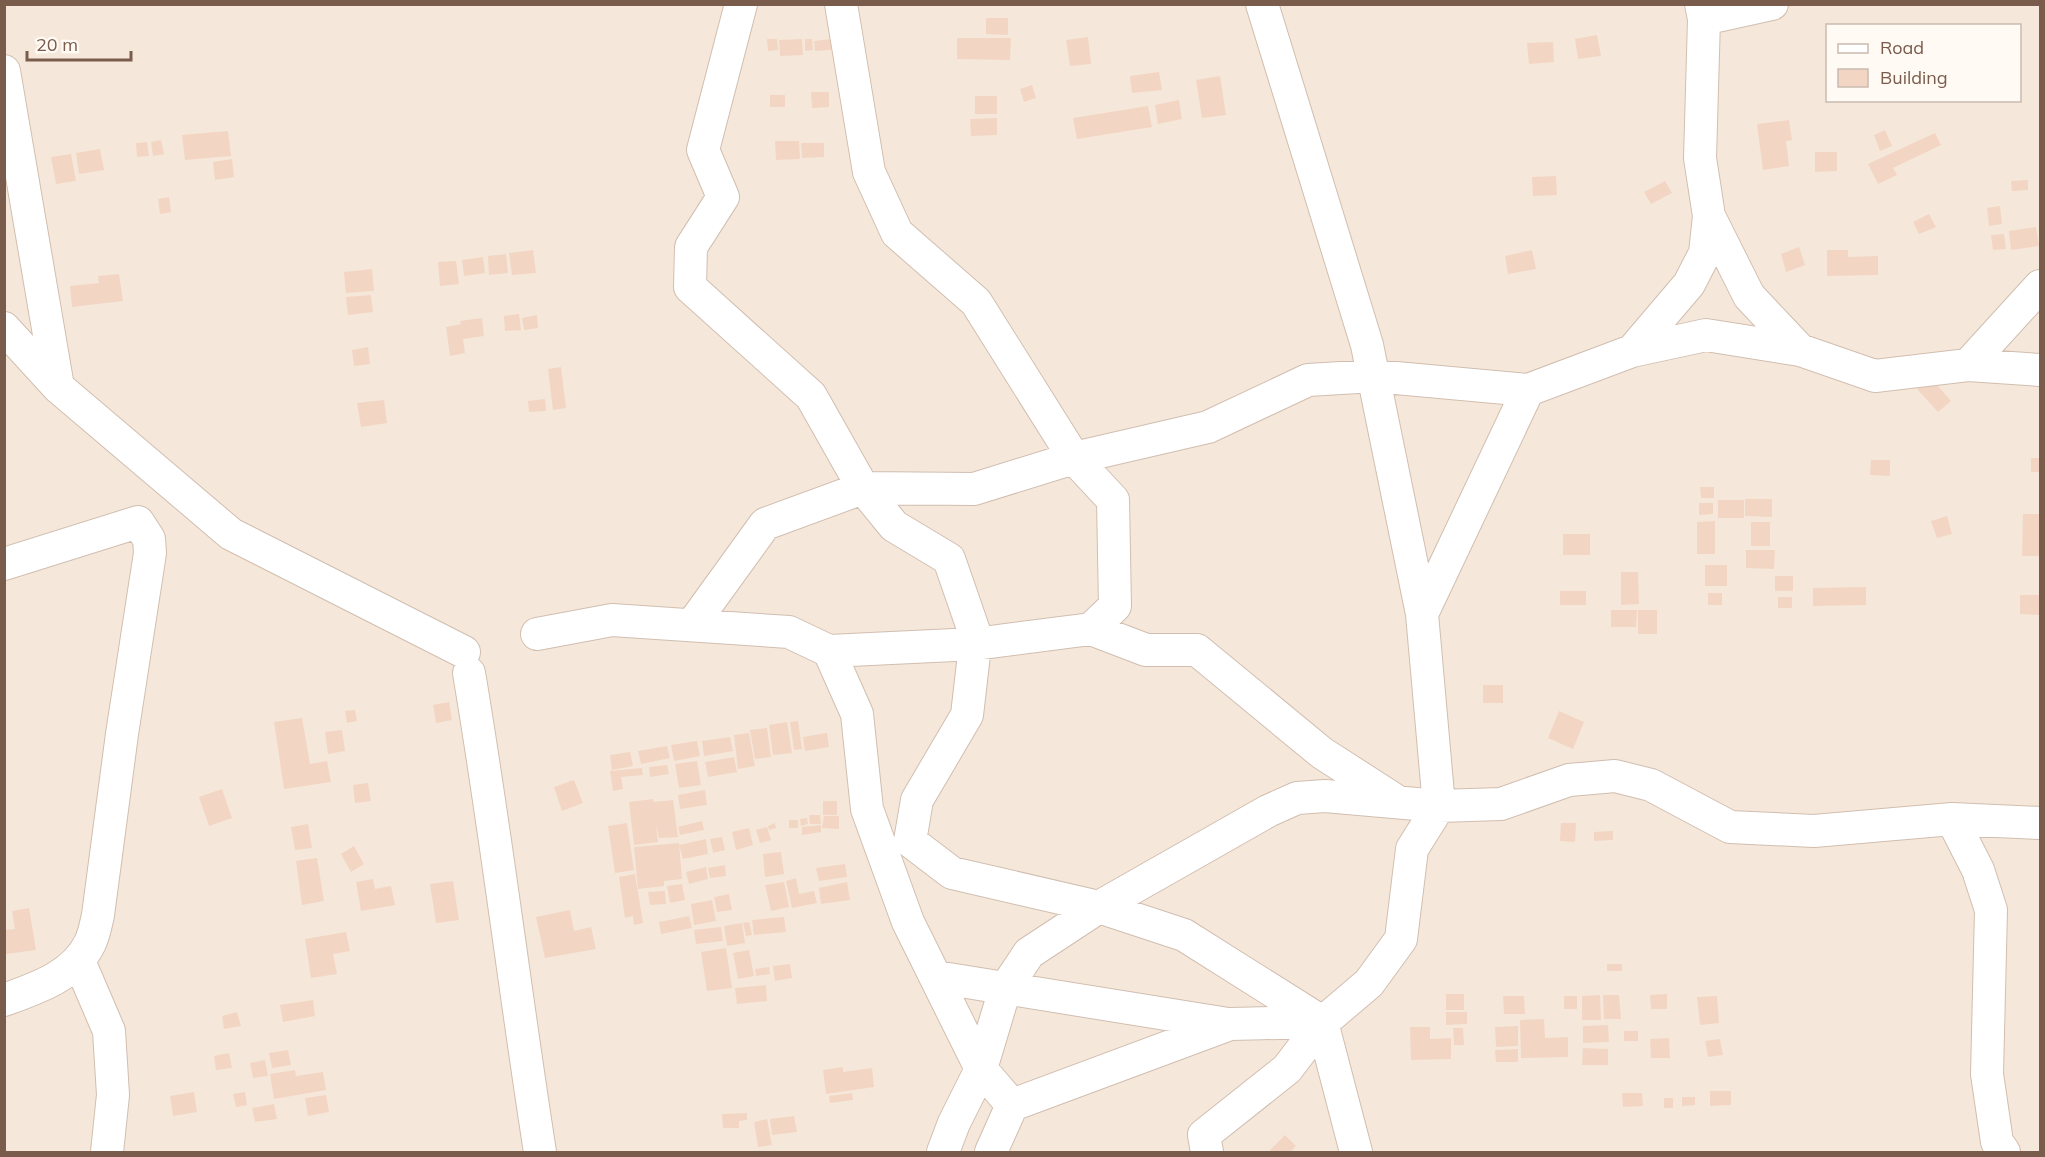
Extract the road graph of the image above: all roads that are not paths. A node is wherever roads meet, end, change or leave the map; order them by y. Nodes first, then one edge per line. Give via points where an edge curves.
1 (741, 4) edge
2 (841, 4) edge
3 (1262, 4) edge
4 (1772, 4) edge
5 (1703, 12) edge
6 (4, 71) edge
7 (1709, 216) junction
8 (2040, 286) edge
9 (4, 328) edge
10 (1800, 350) junction
11 (1632, 351) junction
12 (1968, 365) junction
13 (2040, 370) edge
14 (1374, 376) junction
15 (58, 387) junction
16 (1528, 390) junction
17 (1074, 458) junction
18 (864, 488) junction
19 (4, 564) edge
20 (1422, 614) junction
21 (692, 625) junction
22 (1092, 629) junction
23 (537, 634) dead end
24 (975, 644) junction
25 (829, 651) junction
26 (1398, 803) junction
27 (1438, 806) junction
28 (1952, 819) junction
29 (2040, 823) edge
30 (1099, 907) junction
31 (80, 961) junction
32 (936, 977) junction
33 (1005, 989) junction
34 (4, 1000) edge
35 (1322, 1022) junction
36 (1230, 1024) junction
37 (981, 1069) junction
38 (1012, 1105) junction
39 (107, 1152) edge
40 (540, 1152) edge
41 (943, 1152) edge
42 (991, 1152) edge
43 (1207, 1152) edge
44 (1356, 1152) edge
45 (2004, 1152) edge

1 - 18 street via 704,150 723,197 691,247 690,287 811,396
2 - 17 street via 868,172 897,232 976,302
3 - 14 street
4 - 5 street
5 - 7 street via 1700,158
6 - 15 street
7 - 10 street via 1749,296
7 - 11 street via 1705,253 1689,284
8 - 12 street
9 - 15 street
10 - 11 street via 1706,335
10 - 12 street via 1875,376
11 - 16 street
12 - 13 street
14 - 16 street
14 - 17 street via 1308,380 1208,427
14 - 20 street
15 - 40 street via 231,534 466,662 487,778
16 - 20 street
17 - 18 street via 974,489
17 - 22 street via 1113,500 1115,606
18 - 21 street via 765,524
18 - 24 street via 894,526 949,559 976,637
19 - 31 street via 138,522 148,539 150,553 98,915 91,942
20 - 27 street
21 - 23 street via 612,620
21 - 25 street via 789,633
22 - 24 street
22 - 26 street via 1146,650 1197,650 1322,753
24 - 25 street
24 - 30 street via 967,715 917,800 910,841 952,873
25 - 32 street via 857,714 867,810 908,922
26 - 27 street
26 - 30 street via 1325,796 1297,798
27 - 28 street via 1502,804 1569,780 1615,776 1651,785 1730,827 1814,831
27 - 35 street via 1412,849 1401,939 1370,983
28 - 29 street
28 - 45 street via 1978,870 1991,910 1987,1074 1997,1142
30 - 33 street via 1029,953
30 - 35 street via 1184,935
31 - 34 street via 39,987
31 - 39 street via 109,1031 113,1095
32 - 33 street
32 - 37 street
33 - 36 street
33 - 37 street
35 - 36 street
35 - 43 street via 1287,1069 1204,1135
35 - 44 street
36 - 38 street
37 - 38 street
37 - 41 street
38 - 42 street

